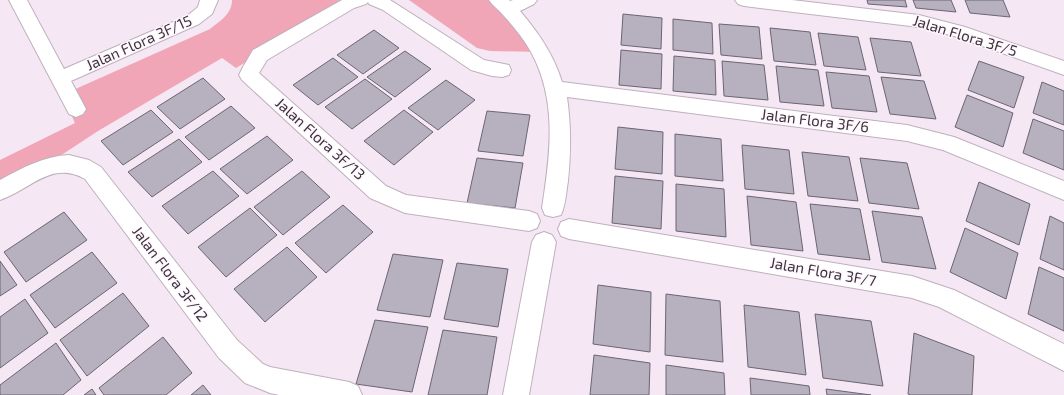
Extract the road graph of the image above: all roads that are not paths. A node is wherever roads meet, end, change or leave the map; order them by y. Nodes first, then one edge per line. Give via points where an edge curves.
1 (18, 0) edge
2 (208, 0) edge
3 (360, 0) edge
4 (375, 0) edge
5 (528, 0) edge
6 (744, 0) edge
7 (503, 4) edge
8 (1064, 68) edge
9 (502, 70) dead end
10 (61, 78) junction
11 (556, 88) junction
12 (76, 110) dead end
13 (1064, 190) edge
14 (0, 191) edge
15 (553, 208) junction
16 (529, 221) junction
17 (569, 229) junction
18 (544, 242) junction
19 (1064, 358) edge
20 (349, 395) edge
21 (516, 395) edge

1 - 10 street
2 - 10 street, Jalan Flora 3F/15 via 206,10 193,20
3 - 16 street, Jalan Flora 3F/13 via 348,4 260,55 248,75 378,192 405,204
4 - 9 street via 389,6 478,65 492,70
5 - 7 street
6 - 8 street, Jalan Flora 3F/5 via 920,21 959,31
7 - 11 street via 539,46
10 - 12 street
11 - 13 street, Jalan Flora 3F/6 via 914,134 947,143
11 - 15 street via 561,135
14 - 20 street, Jalan Flora 3F/12 via 52,165 74,164 87,169 93,173 240,362 254,374 270,380
15 - 16 street via 538,210 532,214
15 - 17 street via 566,216
16 - 18 street via 528,228 531,234
17 - 18 street via 560,240
17 - 19 street, Jalan Flora 3F/7 via 912,287 961,305
18 - 21 street

